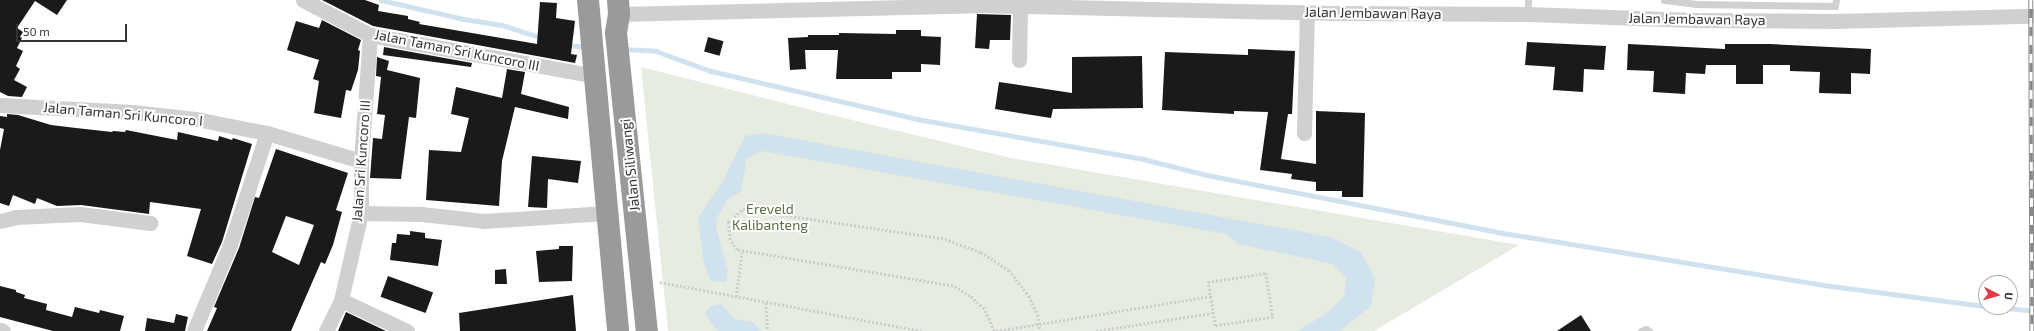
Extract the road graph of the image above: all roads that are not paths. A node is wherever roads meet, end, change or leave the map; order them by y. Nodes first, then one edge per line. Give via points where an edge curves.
1 (303, 0) edge
2 (588, 0) edge
3 (1664, 0) edge
4 (978, 3) edge
5 (1695, 4) junction
6 (1186, 5) edge
7 (1020, 6) junction
8 (1528, 7) edge
9 (1836, 9) edge
10 (1307, 12) junction
11 (618, 16) edge
12 (2032, 17) edge
13 (1694, 20) junction
14 (370, 35) junction
15 (1019, 60) dead end
16 (594, 67) junction
17 (0, 105) edge
18 (1304, 132) dead end
19 (267, 133) junction
20 (361, 161) junction
21 (361, 213) junction
22 (606, 213) junction
23 (0, 221) edge
24 (150, 223) dead end
25 (341, 300) junction
26 (0, 330) edge
27 (3, 331) edge
28 (194, 331) edge
29 (326, 331) edge
30 (407, 331) edge
31 (618, 331) edge
32 (647, 331) edge
33 (1641, 331) edge
34 (1649, 331) edge

1 - 14 street, Jalan Taman Sri Kuncoro III
2 - 16 highway, Jalan Siliwangi
3 - 5 lane
4 - 7 street, Jalan Jembawan Raya
4 - 11 street, Jalan Jembawan Raya
5 - 9 lane
5 - 13 lane
6 - 7 street, Jalan Jembawan Raya
6 - 10 street, Jalan Jembawan Raya
7 - 15 street
8 - 10 street, Jalan Jembawan Raya
8 - 13 street, Jalan Jembawan Raya
9 - 12 street, Jalan Jembawan Raya
9 - 13 street, Jalan Jembawan Raya
10 - 18 street
11 - 32 highway, Jalan Siliwangi via 619,60
14 - 16 street, Jalan Taman Sri Kuncoro III
14 - 20 street, Jalan Sri Kuncoro III
16 - 22 highway, Jalan Siliwangi
17 - 19 street, Jalan Taman Sri Kuncoro I via 133,112 196,119
19 - 20 street, Jalan Taman Sri Kuncoro I
19 - 28 street via 230,245
20 - 21 street, Jalan Sri Kuncoro III
21 - 22 street via 421,214 484,221
21 - 25 street, Jalan Sri Kuncoro III
22 - 31 highway, Jalan Siliwangi
23 - 24 street via 16,217 80,214
25 - 29 street, Jalan Sri Kuncoro III
25 - 30 street
26 - 27 street
33 - 34 lane

